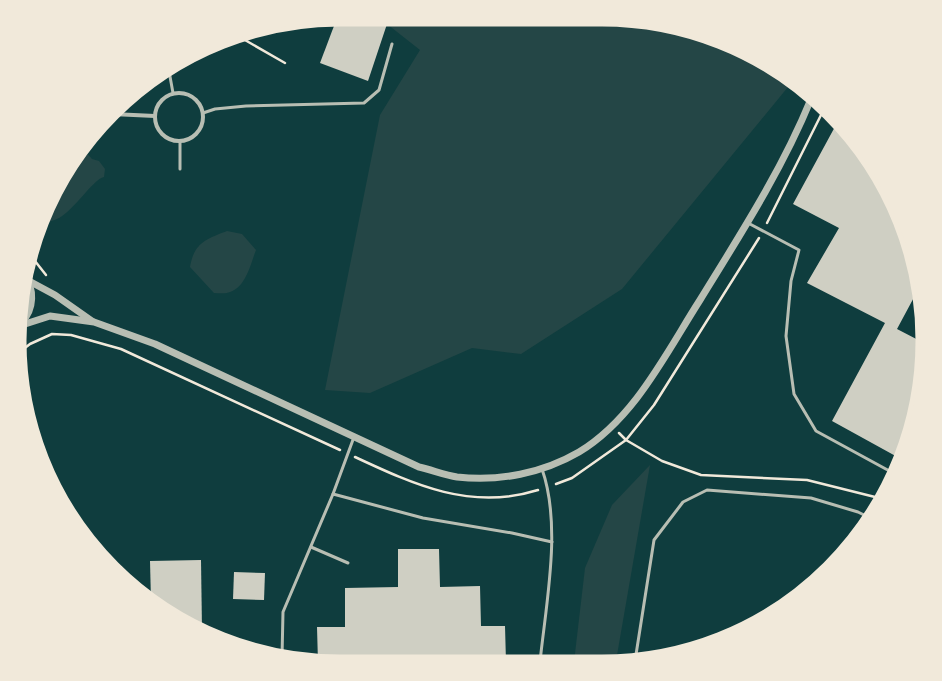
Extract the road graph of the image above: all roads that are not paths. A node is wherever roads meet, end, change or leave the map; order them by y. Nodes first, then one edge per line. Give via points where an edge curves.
1 (392, 44) dead end
2 (170, 74) edge
3 (173, 93) junction
4 (810, 103) edge
5 (203, 113) junction
6 (120, 114) edge
7 (155, 116) junction
8 (180, 141) junction
9 (180, 169) dead end
10 (748, 223) junction
11 (29, 281) edge
12 (29, 283) edge
13 (25, 318) edge
14 (94, 322) junction
15 (25, 324) edge
16 (354, 436) junction
17 (542, 469) junction
18 (889, 471) edge
19 (333, 494) junction
20 (865, 516) edge
21 (552, 542) junction
22 (311, 547) junction
23 (348, 563) dead end
24 (282, 651) edge
25 (636, 655) edge
26 (540, 657) edge

1 - 5 lane via 379,90 364,103 246,106 215,109
2 - 3 lane
3 - 5 street via 181,92 192,96
3 - 7 street via 160,102
4 - 10 street via 799,128
5 - 8 street via 198,132
6 - 7 street
7 - 8 street via 159,131
8 - 9 lane
10 - 17 street via 648,382 612,427 579,452
10 - 18 lane via 799,250 791,281 786,336 794,394 816,431
11 - 14 street
12 - 13 street via 31,306
14 - 15 street via 50,316
14 - 16 street via 155,344
16 - 17 street via 419,467 457,477 498,478
16 - 19 lane
17 - 21 lane via 548,486
19 - 21 lane via 423,518
19 - 22 lane
20 - 25 lane via 811,498 706,490 683,502 654,540
21 - 26 lane
22 - 23 lane
22 - 24 lane via 283,612

